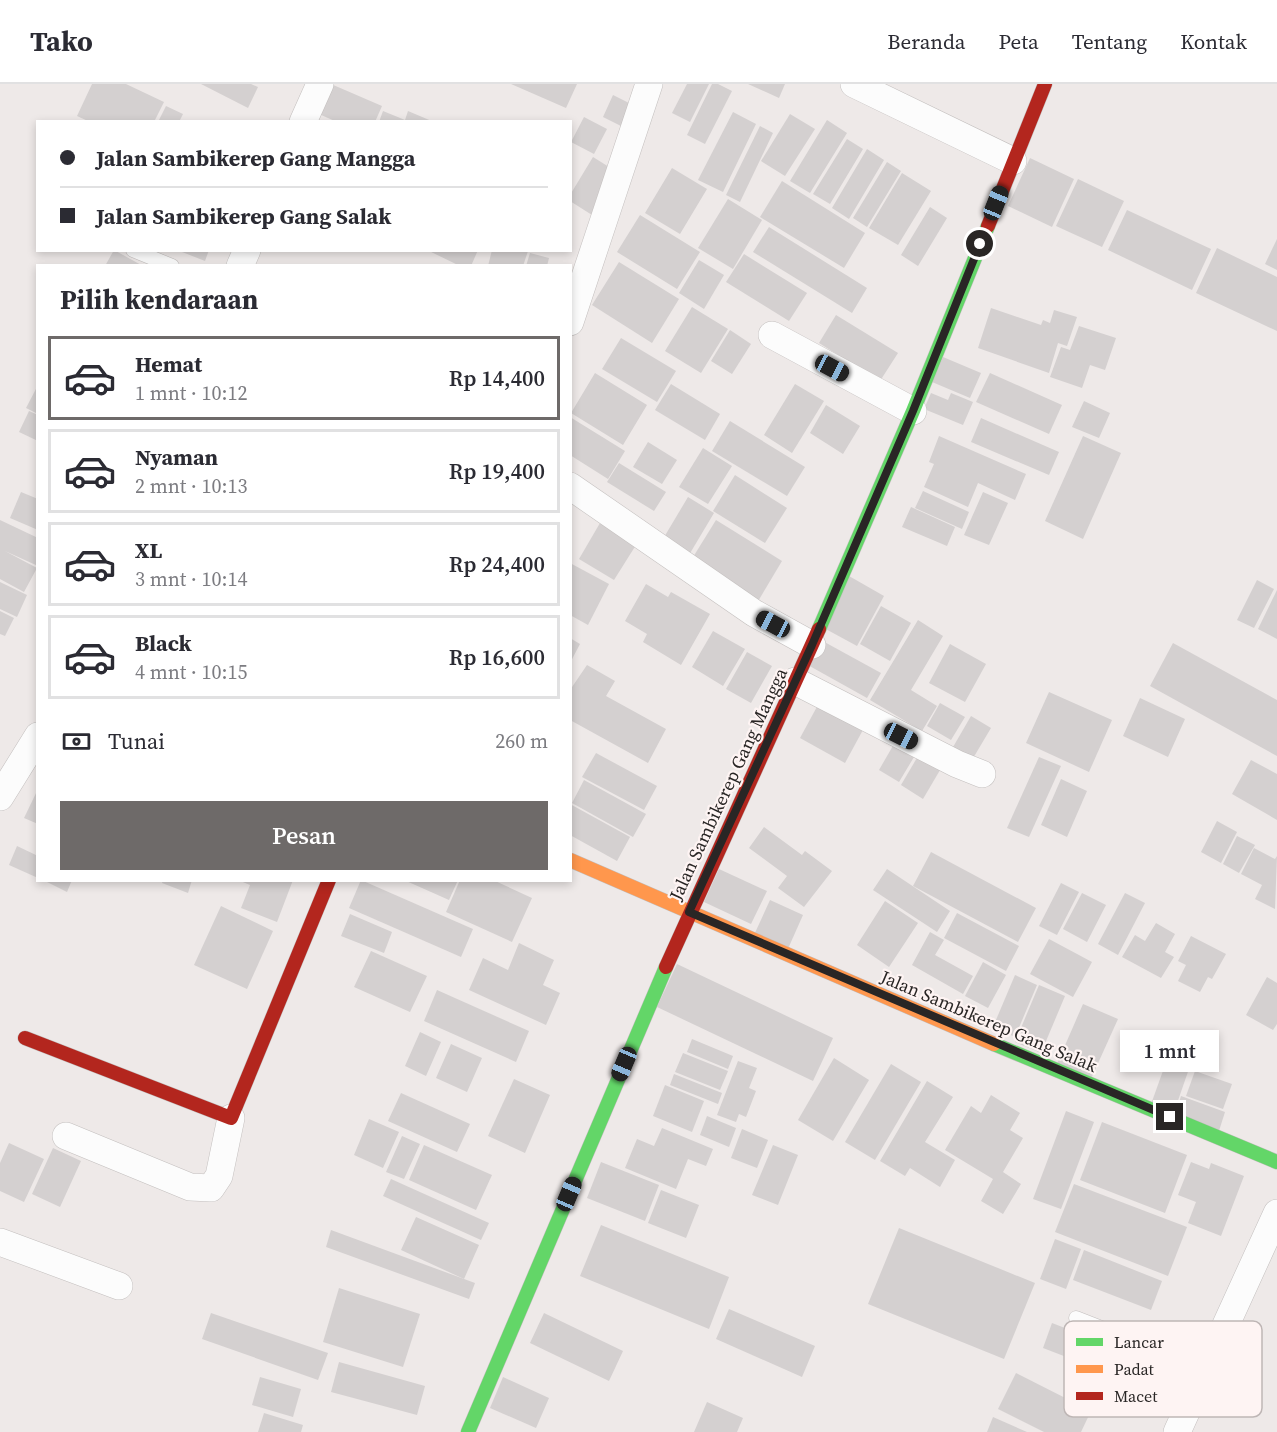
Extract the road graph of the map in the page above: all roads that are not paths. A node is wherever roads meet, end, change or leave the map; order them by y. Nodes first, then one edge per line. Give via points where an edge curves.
1 (320, 84) edge
2 (649, 84) edge
3 (854, 84) edge
4 (1045, 84) edge
5 (304, 120) edge
6 (1013, 161) junction
7 (139, 252) edge
8 (167, 264) edge
9 (572, 316) edge
10 (772, 335) dead end
11 (913, 411) junction
12 (572, 487) edge
13 (812, 645) junction
14 (795, 681) junction
15 (36, 739) edge
16 (982, 774) dead end
17 (0, 797) edge
18 (572, 861) edge
19 (328, 882) edge
20 (689, 912) junction
21 (26, 1038) dead end
22 (231, 1118) junction
23 (66, 1136) dead end
24 (1277, 1162) edge
25 (1277, 1213) edge
26 (0, 1242) edge
27 (119, 1286) dead end
28 (1076, 1318) dead end
29 (1084, 1321) edge
30 (1229, 1321) edge
31 (1184, 1417) edge
32 (468, 1432) edge
33 (1177, 1432) edge

1 - 5 street
2 - 9 street
3 - 6 street
4 - 6 street, Jalan Sambikerep Gang Mangga
6 - 11 street, Jalan Sambikerep Gang Mangga
7 - 8 lane
10 - 11 street
11 - 13 street, Jalan Sambikerep Gang Mangga
12 - 13 street via 754,613
13 - 14 street, Jalan Sambikerep Gang Mangga
14 - 16 street
14 - 20 street, Jalan Sambikerep Gang Mangga
15 - 17 street
18 - 20 street, Jalan Sambikerep Gang Salak
19 - 22 street
20 - 24 street, Jalan Sambikerep Gang Salak
20 - 32 street, Jalan Sambikerep Gang Mangga
21 - 22 street
22 - 23 street via 219,1176 211,1188 202,1190
25 - 30 street
26 - 27 street
28 - 29 lane
31 - 33 street

